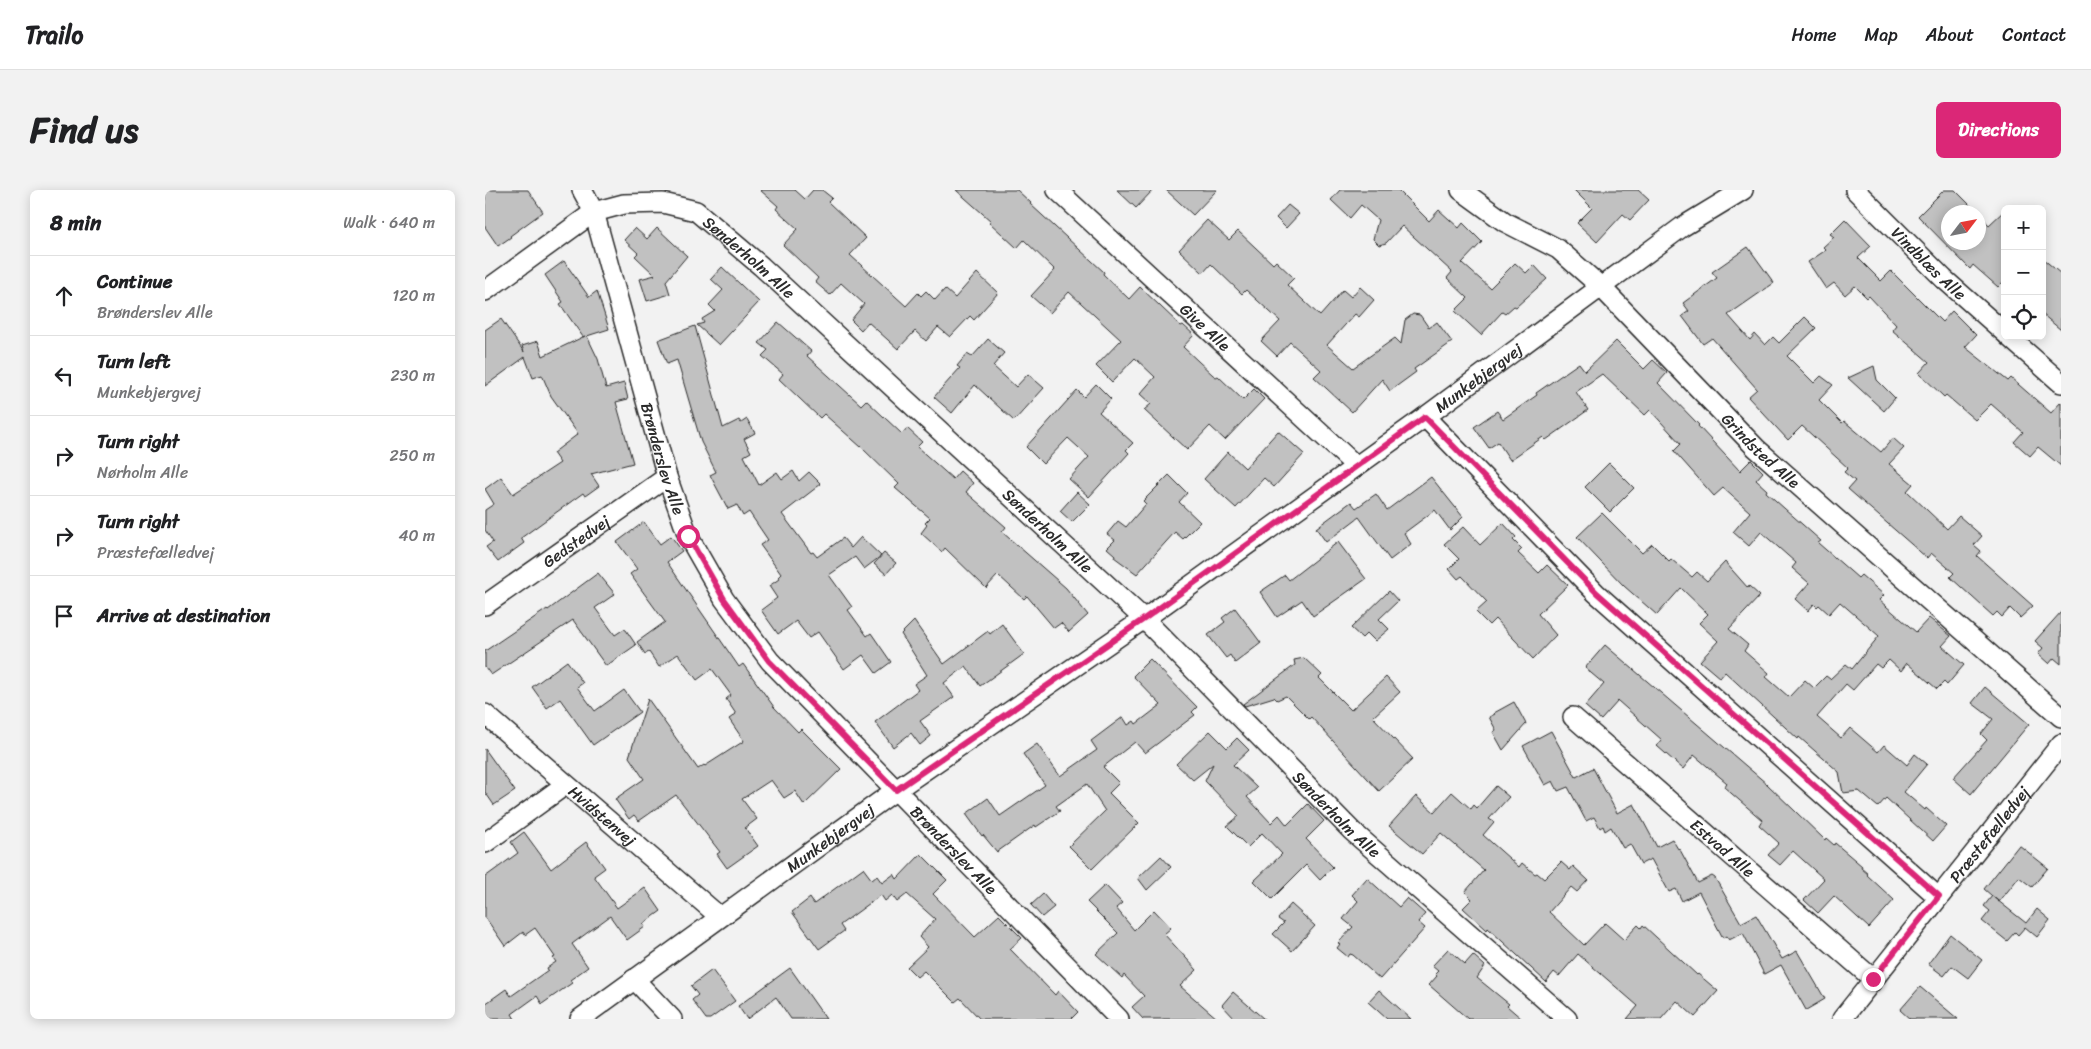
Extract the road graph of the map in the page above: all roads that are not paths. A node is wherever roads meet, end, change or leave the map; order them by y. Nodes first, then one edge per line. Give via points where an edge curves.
1 (582, 190) edge
2 (1057, 190) edge
3 (1461, 190) edge
4 (1743, 190) edge
5 (1855, 190) edge
6 (594, 212) junction
7 (1601, 287) junction
8 (485, 291) edge
9 (2001, 329) edge
10 (2012, 340) edge
11 (2061, 384) edge
12 (1425, 417) junction
13 (1355, 465) junction
14 (667, 477) junction
15 (485, 605) edge
16 (1144, 619) junction
17 (485, 714) edge
18 (1573, 717) dead end
19 (2061, 717) edge
20 (2061, 744) edge
21 (565, 785) junction
22 (896, 790) junction
23 (485, 843) edge
24 (1939, 896) junction
25 (720, 917) junction
26 (634, 979) junction
27 (1873, 979) junction
28 (579, 1019) edge
29 (672, 1019) edge
30 (1119, 1019) edge
31 (1567, 1019) edge
32 (1842, 1019) edge

1 - 6 street, Brønderslev Alle
2 - 13 street, Give Alle
3 - 7 street, Grindsted Alle via 1505,222 1558,250
4 - 7 street, Munkebjergvej via 1682,227
5 - 9 street, Vindblæs Alle via 1944,279
6 - 8 street, Sønderholm Alle
6 - 14 street, Brønderslev Alle
6 - 16 street, Sønderholm Alle via 624,204 663,203 696,211 761,266
7 - 12 street, Munkebjergvej
7 - 19 street, Grindsted Alle via 1756,448
10 - 11 street
12 - 13 street, Munkebjergvej
12 - 24 street via 1597,593
13 - 16 street, Munkebjergvej
14 - 15 street, Gedstedvej
14 - 22 street, Brønderslev Alle via 688,536 724,599 769,661
16 - 22 street, Munkebjergvej
16 - 31 street, Sønderholm Alle via 1352,831
17 - 21 street, Hvidstenvej
18 - 27 street, Estvad Alle
20 - 24 street, Præstefælledvej
21 - 23 street
21 - 25 street, Hvidstenvej
22 - 25 street, Munkebjergvej
22 - 30 street, Brønderslev Alle
24 - 27 street, Præstefælledvej
25 - 26 street, Munkebjergvej
26 - 28 street, Munkebjergvej
26 - 29 street
27 - 32 street, Præstefælledvej

